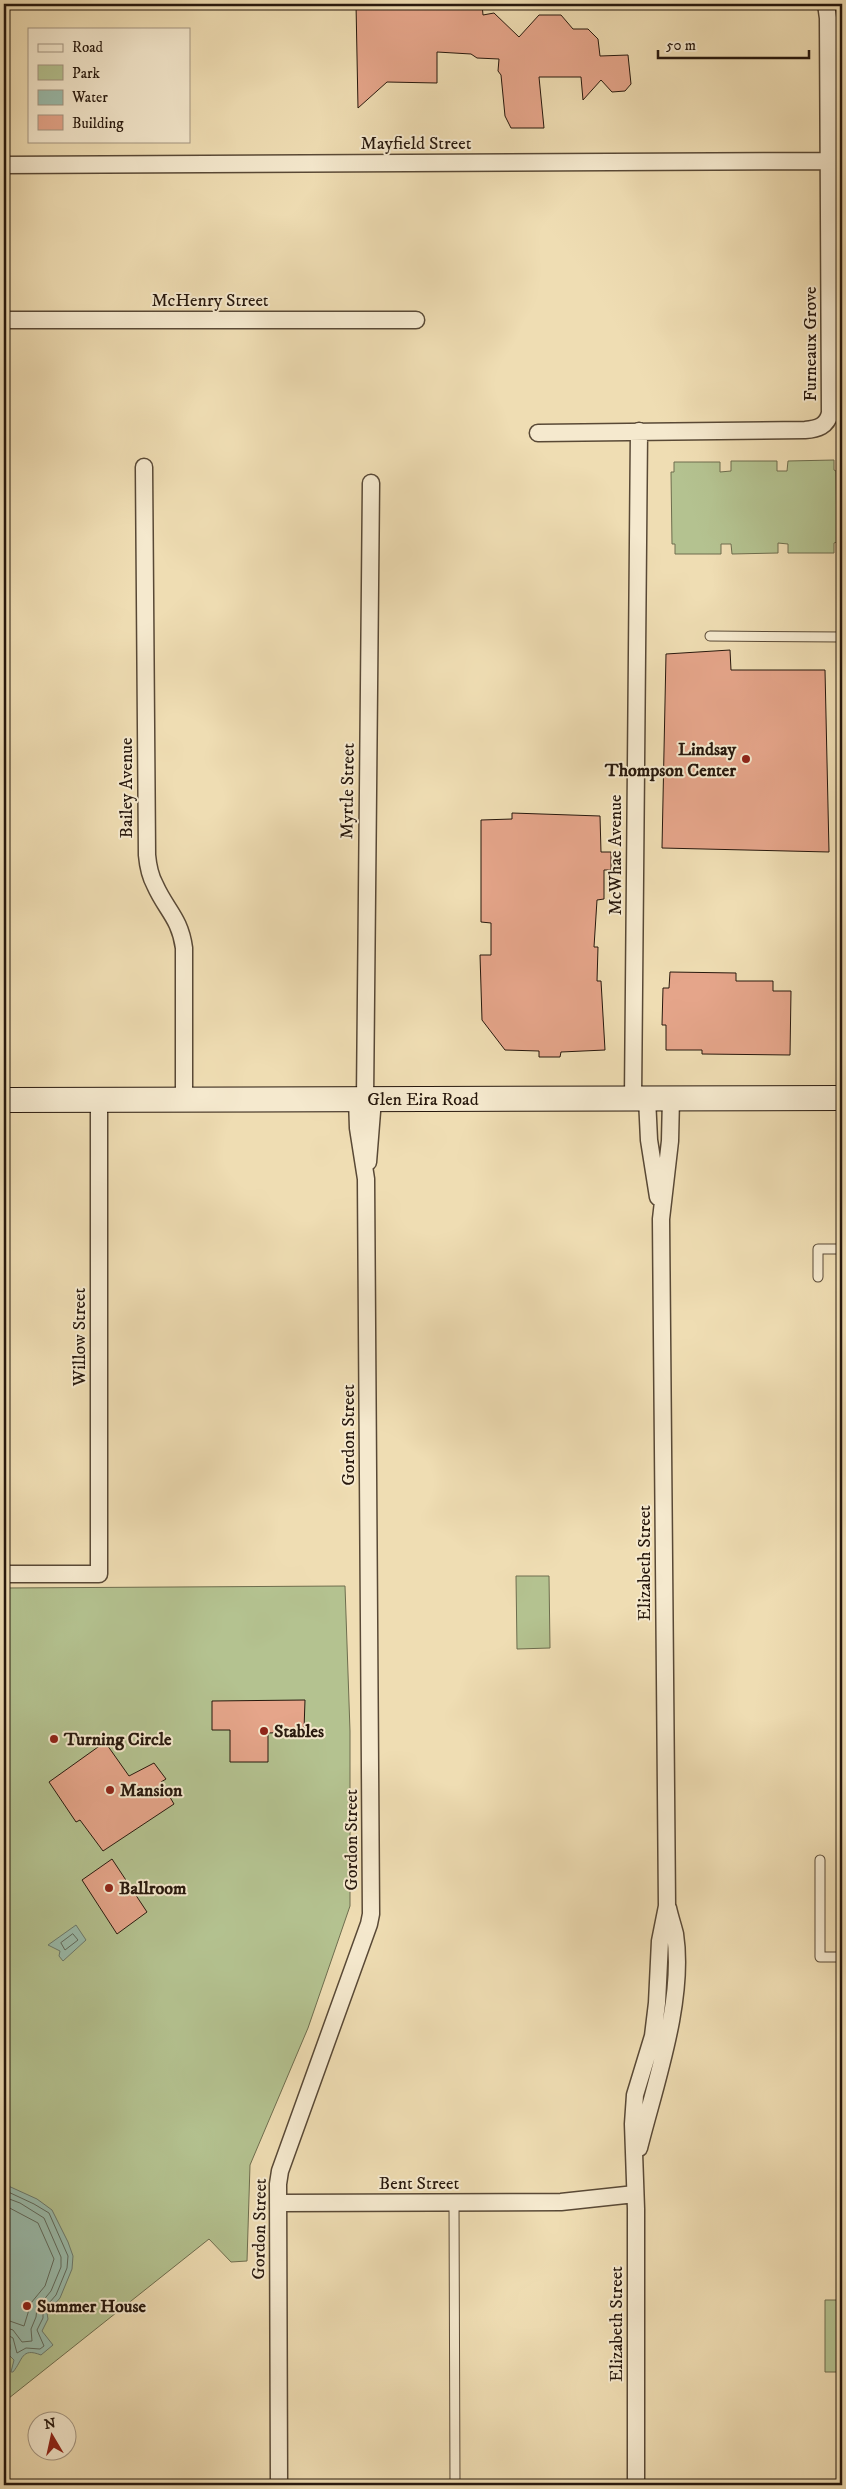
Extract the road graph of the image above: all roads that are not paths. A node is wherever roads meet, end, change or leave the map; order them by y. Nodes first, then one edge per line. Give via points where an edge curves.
1 (830, 9) edge
2 (835, 132) edge
3 (828, 161) junction
4 (4, 165) edge
5 (836, 289) edge
6 (4, 320) edge
7 (416, 320) dead end
8 (639, 431) junction
9 (538, 433) dead end
10 (144, 467) dead end
11 (371, 483) dead end
12 (710, 636) dead end
13 (842, 637) edge
14 (640, 1098) junction
15 (671, 1098) junction
16 (842, 1098) edge
17 (184, 1099) junction
18 (365, 1099) junction
19 (4, 1100) edge
20 (99, 1100) junction
21 (661, 1219) junction
22 (842, 1249) edge
23 (818, 1277) dead end
24 (4, 1574) edge
25 (820, 1860) dead end
26 (842, 1957) edge
27 (636, 2201) junction
28 (454, 2202) junction
29 (278, 2203) junction
30 (279, 2485) edge
31 (455, 2485) edge
32 (636, 2485) edge

1 - 2 street, Furneaux Grove
2 - 3 street, Furneaux Grove
3 - 4 street, Mayfield Street
3 - 5 street, Furneaux Grove
5 - 8 street, Furneaux Grove via 830,413 823,426 805,430
6 - 7 street, McHenry Street
8 - 9 street, Furneaux Grove
8 - 14 street, McWhae Avenue
10 - 17 street, Bailey Avenue via 147,855 154,885 182,931
11 - 18 street, Myrtle Street
12 - 13 lane
14 - 15 main road, Glen Eira Road
14 - 18 main road, Glen Eira Road
14 - 21 street, Elizabeth Street
15 - 16 main road, Glen Eira Road
15 - 21 street, Elizabeth Street via 670,1141
17 - 18 main road, Glen Eira Road
17 - 20 main road, Glen Eira Road
18 - 29 street, Gordon Street via 372,1133 366,1179 371,1914 280,2171
19 - 20 main road, Glen Eira Road
20 - 24 street, Willow Street via 99,1574
21 - 27 street, Elizabeth Street via 667,1906 660,1941 653,2036 635,2095
22 - 23 lane via 818,1249
25 - 26 lane via 820,1957
27 - 28 street, Bent Street
27 - 32 street, Elizabeth Street
28 - 29 street, Bent Street
28 - 31 lane
29 - 30 street, Gordon Street

